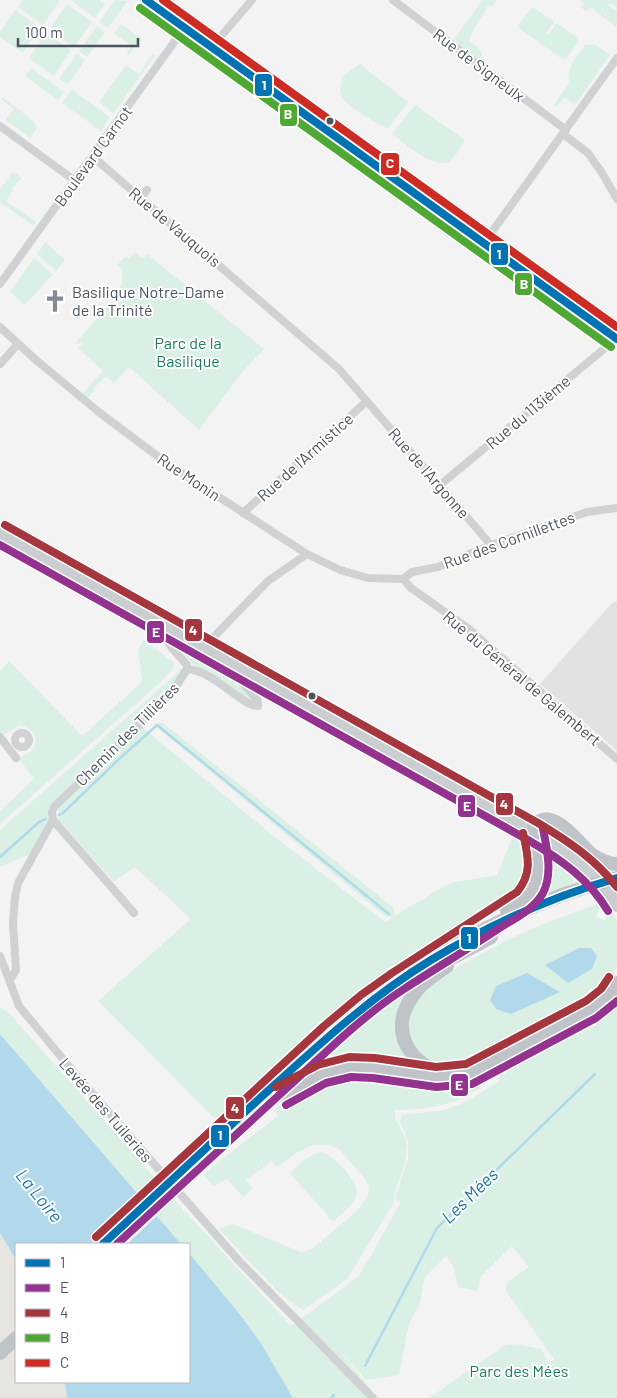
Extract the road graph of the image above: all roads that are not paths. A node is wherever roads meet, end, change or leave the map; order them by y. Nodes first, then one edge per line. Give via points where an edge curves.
1 (146, 0) edge
2 (252, 0) edge
3 (393, 0) edge
4 (185, 27) junction
5 (211, 48) junction
6 (617, 58) edge
7 (0, 126) edge
8 (564, 132) junction
9 (92, 156) junction
10 (74, 180) junction
11 (147, 190) dead end
12 (141, 198) junction
13 (617, 199) edge
14 (484, 243) junction
15 (0, 284) edge
16 (0, 326) edge
17 (617, 339) edge
18 (18, 344) junction
19 (0, 364) edge
20 (367, 401) junction
21 (440, 485) junction
22 (617, 508) edge
23 (243, 513) junction
24 (0, 534) edge
25 (491, 545) junction
26 (308, 554) junction
27 (403, 578) junction
28 (156, 622) junction
29 (203, 648) junction
30 (230, 663) junction
31 (187, 668) junction
32 (0, 737) edge
33 (16, 743) dead end
34 (7, 746) junction
35 (16, 758) dead end
36 (617, 759) edge
37 (54, 820) junction
38 (533, 831) junction
39 (617, 864) edge
40 (616, 882) edge
41 (617, 906) edge
42 (134, 913) dead end
43 (471, 942) junction
44 (0, 956) edge
45 (10, 980) junction
46 (617, 983) edge
47 (453, 1076) junction
48 (269, 1103) junction
49 (184, 1173) junction
50 (104, 1243) edge
51 (117, 1243) edge
52 (15, 1326) edge
53 (15, 1339) edge
54 (0, 1341) edge
55 (0, 1353) edge
56 (372, 1398) edge

1 - 4 main road
2 - 5 street
3 - 8 street, Rue de Signeulx
4 - 5 main road
4 - 9 street, Boulevard Carnot
5 - 14 main road
6 - 8 street
7 - 10 street
8 - 13 street, Rue de Signeulx via 588,153
8 - 14 street
9 - 10 street, Boulevard Carnot
9 - 12 street, Rue de Vauquois
10 - 15 street, Boulevard Carnot
11 - 12 street
12 - 20 street, Rue de Vauquois via 339,369
14 - 17 main road
16 - 18 street, Rue Monin
17 - 21 street, Rue du 113ième
18 - 19 street
18 - 23 street, Rue Monin via 100,413 168,464
20 - 21 street, Rue de l'Argonne
20 - 23 street, Rue de l'Armistice
21 - 25 street, Rue de l'Argonne
22 - 25 street, Rue des Cornillettes via 587,512
23 - 26 street, Rue Monin
24 - 28 main road
25 - 27 street, Rue des Cornillettes
26 - 27 street, Rue Monin via 340,570 368,578
26 - 29 street via 268,581
27 - 36 street, Rue du Général de Galembert via 411,588 469,629
28 - 29 main road
28 - 31 street, Chemin des Tillières
29 - 30 main road
30 - 31 street via 258,701 258,706 251,705 215,679
30 - 38 main road
31 - 37 street, Chemin des Tillières via 169,695 54,806
32 - 34 street
33 - 34 street
34 - 35 street
37 - 42 street
37 - 45 street, Chemin des Tillières via 18,883 13,923 16,970
38 - 39 highway via 540,822 553,820 593,855
38 - 41 main road via 577,860 596,877
38 - 43 highway via 539,865 534,888 524,900
40 - 43 highway
43 - 47 highway via 418,988 403,1015 403,1035 412,1054 428,1068
43 - 48 highway via 382,1002
43 - 49 highway via 425,962 367,1002
44 - 45 street, Levée des Tuileries
45 - 56 street, Levée des Tuileries via 19,1006 81,1082 232,1254
46 - 47 highway via 608,996 591,1009 483,1068
47 - 48 highway via 345,1068 322,1074
48 - 49 highway
49 - 50 highway
49 - 51 highway
52 - 54 highway
53 - 55 highway

